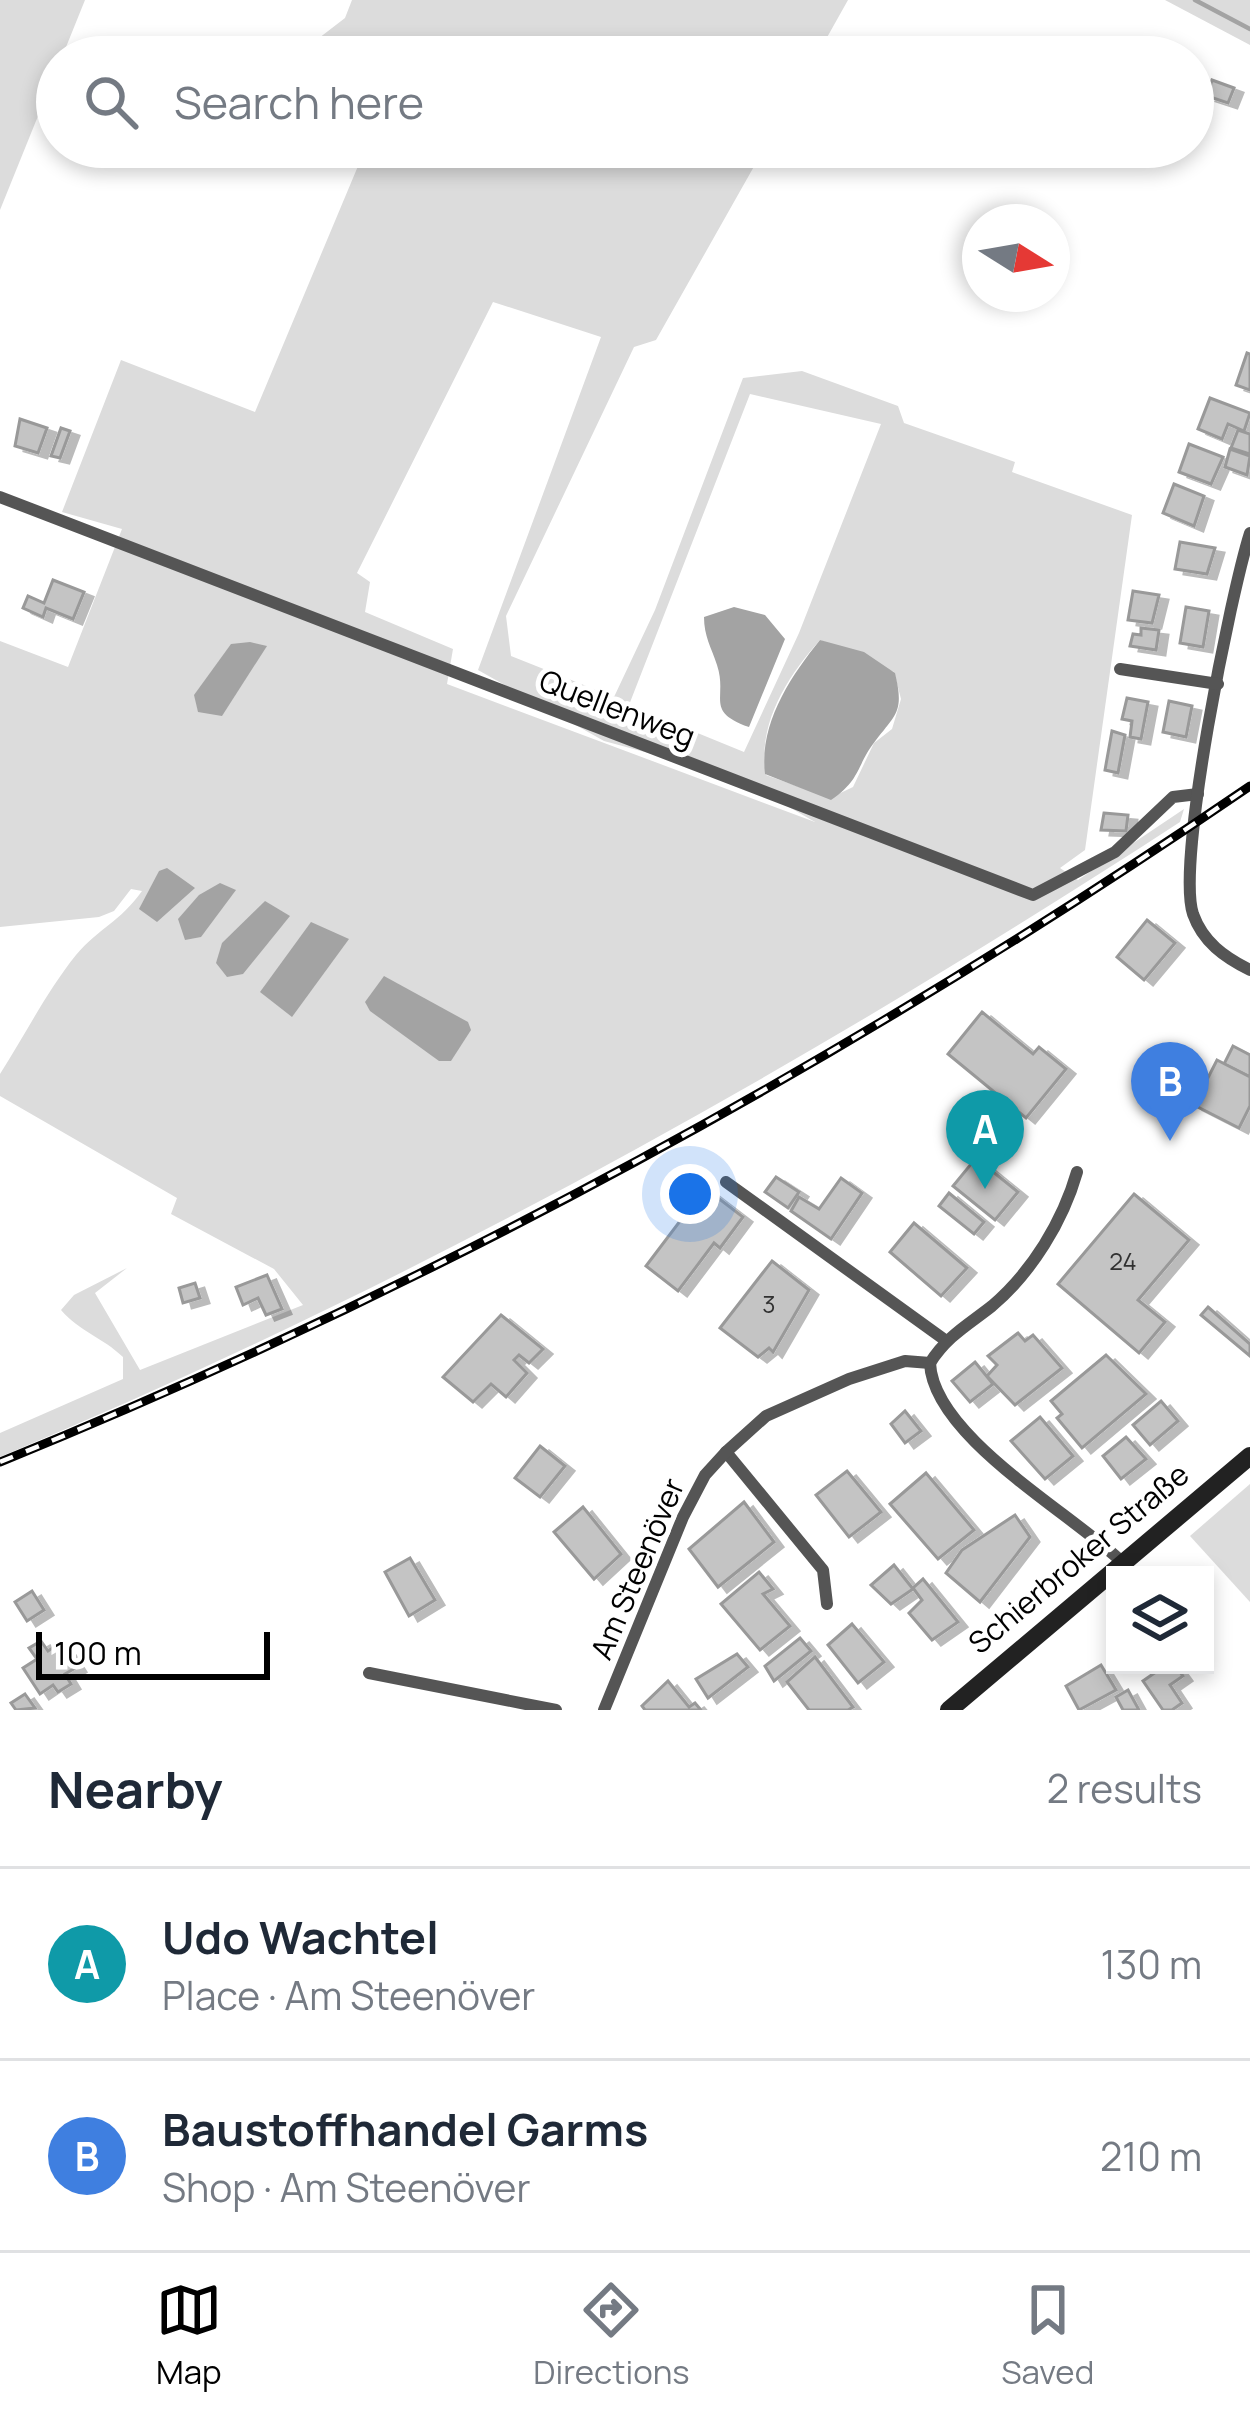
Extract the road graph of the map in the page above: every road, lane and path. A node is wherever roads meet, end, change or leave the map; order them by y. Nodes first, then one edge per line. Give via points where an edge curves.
1 (0, 496) edge
2 (1249, 537) edge
3 (1120, 669) dead end
4 (1218, 684) junction
5 (1198, 794) junction
6 (1250, 970) edge
7 (1077, 1172) dead end
8 (726, 1182) dead end
9 (945, 1340) junction
10 (930, 1363) junction
11 (726, 1452) junction
12 (1250, 1456) edge
13 (1122, 1562) junction
14 (827, 1604) dead end
15 (369, 1673) dead end
16 (556, 1710) edge
17 (604, 1710) edge
18 (949, 1710) edge

1 - 5 street, Quellenweg via 1034,895 1115,852 1173,797
2 - 4 street
3 - 4 street
4 - 5 street
5 - 6 street via 1192,911 1204,937
7 - 9 street via 1064,1217 995,1303
8 - 9 street
9 - 10 street
10 - 11 street, Am Steenöver via 905,1361 849,1378 766,1416
10 - 13 street via 931,1386 976,1444
11 - 14 street via 823,1570
11 - 17 street, Am Steenöver via 683,1517
12 - 13 main road, Schierbroker Straße
13 - 18 main road, Schierbroker Straße
15 - 16 street

